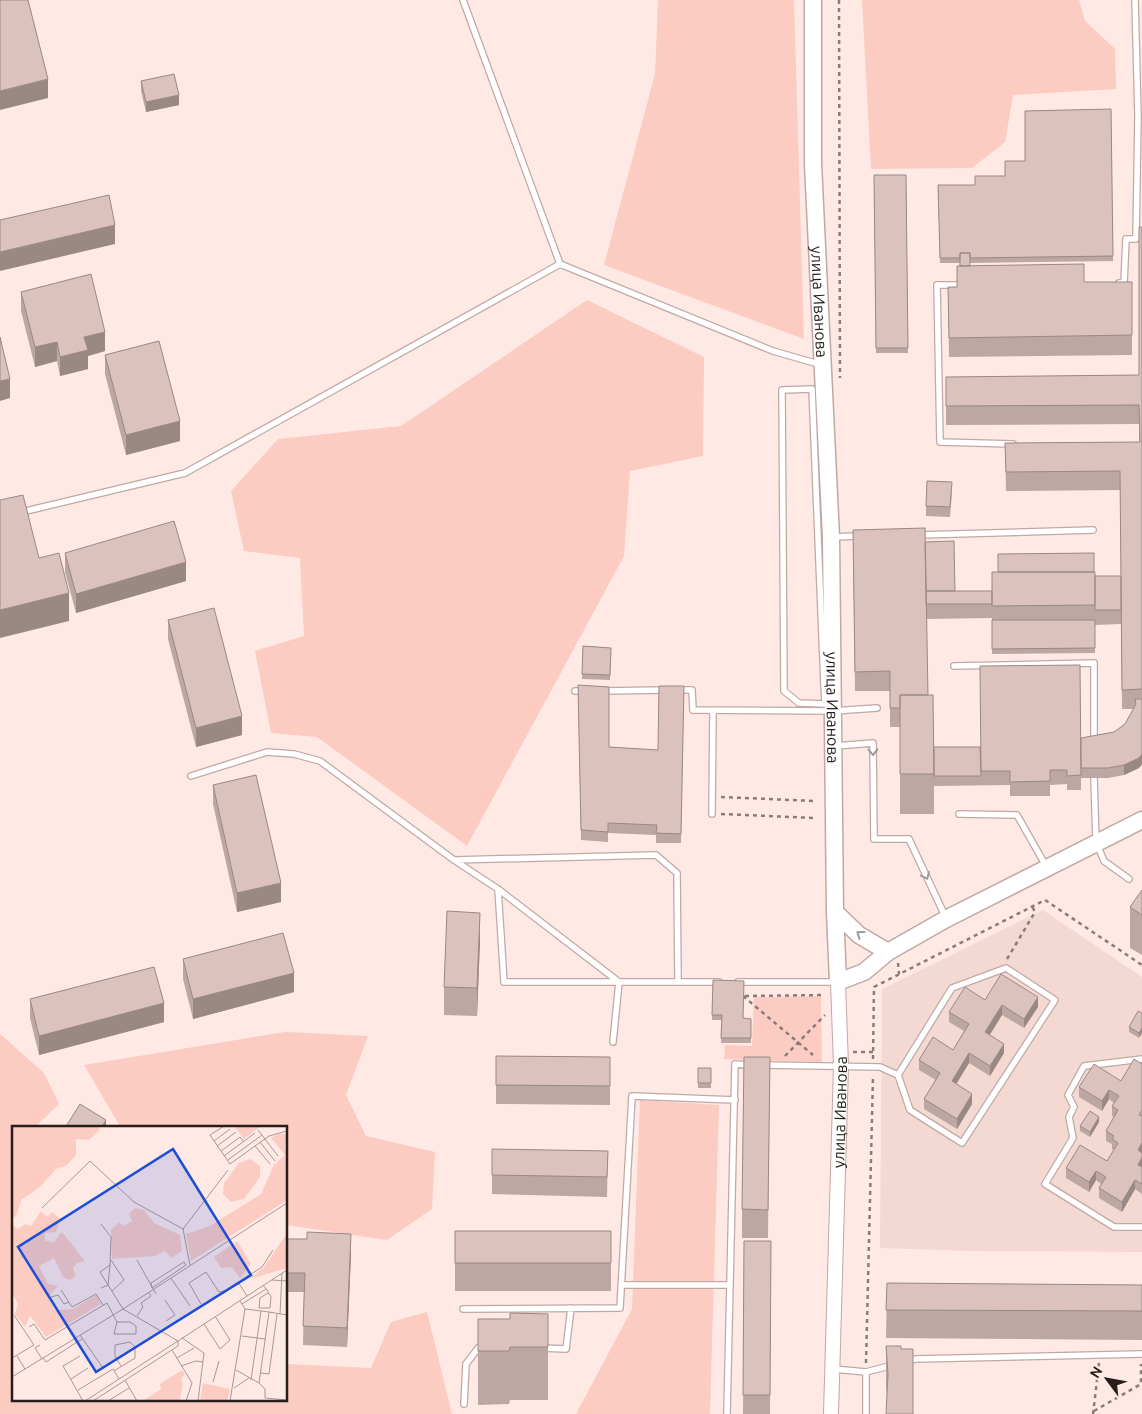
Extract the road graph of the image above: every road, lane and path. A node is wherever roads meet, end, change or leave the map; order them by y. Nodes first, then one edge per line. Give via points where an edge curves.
1 (463, 0) edge
2 (813, 0) edge
3 (838, 0) edge
4 (1135, 0) edge
5 (1140, 116) edge
6 (560, 264) junction
7 (1114, 283) edge
8 (966, 285) edge
9 (824, 365) junction
10 (840, 378) dead end
11 (1018, 444) edge
12 (18, 513) edge
13 (1093, 530) dead end
14 (912, 535) edge
15 (862, 536) edge
16 (831, 537) junction
17 (954, 666) dead end
18 (575, 691) dead end
19 (799, 703) joint
20 (876, 708) dead end
21 (713, 710) junction
22 (833, 711) junction
23 (833, 746) junction
24 (1094, 746) edge
25 (191, 776) dead end
26 (1094, 778) dead end
27 (712, 797) junction
28 (815, 801) dead end
29 (712, 814) joint
30 (959, 814) dead end
31 (815, 818) dead end
32 (1142, 820) edge
33 (1096, 842) junction
34 (454, 860) junction
35 (1048, 868) junction
36 (1129, 879) dead end
37 (498, 889) junction
38 (1032, 906) junction
39 (834, 912) junction
40 (946, 919) junction
41 (888, 952) junction
42 (1142, 965) edge
43 (1001, 970) junction
44 (619, 982) junction
45 (678, 982) junction
46 (725, 982) edge
47 (735, 982) edge
48 (838, 982) junction
49 (828, 996) dead end
50 (828, 1012) dead end
51 (613, 1042) dead end
52 (797, 1043) junction
53 (1142, 1059) edge
54 (776, 1065) junction
55 (826, 1066) junction
56 (841, 1066) junction
57 (873, 1067) junction
58 (898, 1075) junction
59 (735, 1100) junction
60 (1142, 1227) edge
61 (621, 1285) junction
62 (730, 1285) junction
63 (571, 1308) junction
64 (463, 1309) dead end
65 (488, 1348) edge
66 (537, 1348) edge
67 (1141, 1354) dead end
68 (1100, 1355) junction
69 (1141, 1365) dead end
70 (831, 1369) junction
71 (866, 1372) junction
72 (464, 1404) dead end
73 (1093, 1413) edge
74 (727, 1414) edge
75 (831, 1414) edge
76 (866, 1414) edge

1 - 6 lane
2 - 9 main road, улица Иванова via 812,164
3 - 10 path
4 - 5 lane
5 - 7 lane via 1136,238 1126,239 1124,283
6 - 9 lane via 772,351
6 - 12 lane via 185,473
8 - 11 lane via 937,285 940,442
9 - 16 main road, улица Иванова
13 - 14 lane
15 - 16 lane
16 - 22 main road, улица Иванова
17 - 24 lane via 1094,663
18 - 21 lane via 692,690 693,710
19 - 19 lane via 784,691 782,390 812,389 825,704
20 - 22 lane
21 - 22 lane
21 - 27 lane
22 - 23 main road, улица Иванова
23 - 39 main road, улица Иванова
23 -> 40 lane via 873,744 874,839 909,839
25 - 34 lane via 267,752 294,754 320,762
26 - 33 lane
27 - 28 path
27 - 29 lane
29 - 31 path
30 - 35 lane via 1017,815
32 - 33 main road
33 - 35 main road
33 - 36 lane via 1104,861
34 - 37 lane
34 - 45 lane via 656,855 677,873
35 - 40 main road
37 - 44 lane
37 - 44 lane via 504,982
38 - 42 path via 1045,900
38 - 43 path via 1035,912
38 - 57 path via 874,987
41 -> 39 main road via 859,935
39 - 48 main road, улица Иванова
40 - 41 main road
41 - 48 main road via 864,972
43 - 58 lane via 952,988
43 - 58 lane via 1006,968 1055,1000 962,1143 910,1110
44 - 45 lane
44 - 51 lane
45 - 46 lane
47 - 48 lane
48 - 56 street, улица Иванова
49 - 52 path via 744,996
50 - 52 path
52 - 54 path
52 - 55 path
53 - 60 lane via 1084,1066 1068,1095 1074,1107 1069,1117 1073,1138 1045,1184 1114,1227
54 - 55 lane
54 - 59 lane via 735,1064
55 - 56 lane
56 - 57 lane
56 - 70 street, улица Иванова
57 - 58 lane
57 - 71 path
59 - 61 lane via 632,1096
59 - 62 lane
61 - 62 lane
61 - 63 lane via 620,1308
62 - 74 lane
63 - 64 lane
63 - 66 lane via 566,1349
65 - 72 lane via 479,1347 466,1364
67 - 68 lane
68 - 71 lane via 916,1359
68 - 73 path
69 - 73 path via 1141,1384
70 - 71 lane
70 - 75 street, улица Иванова
71 - 76 lane

